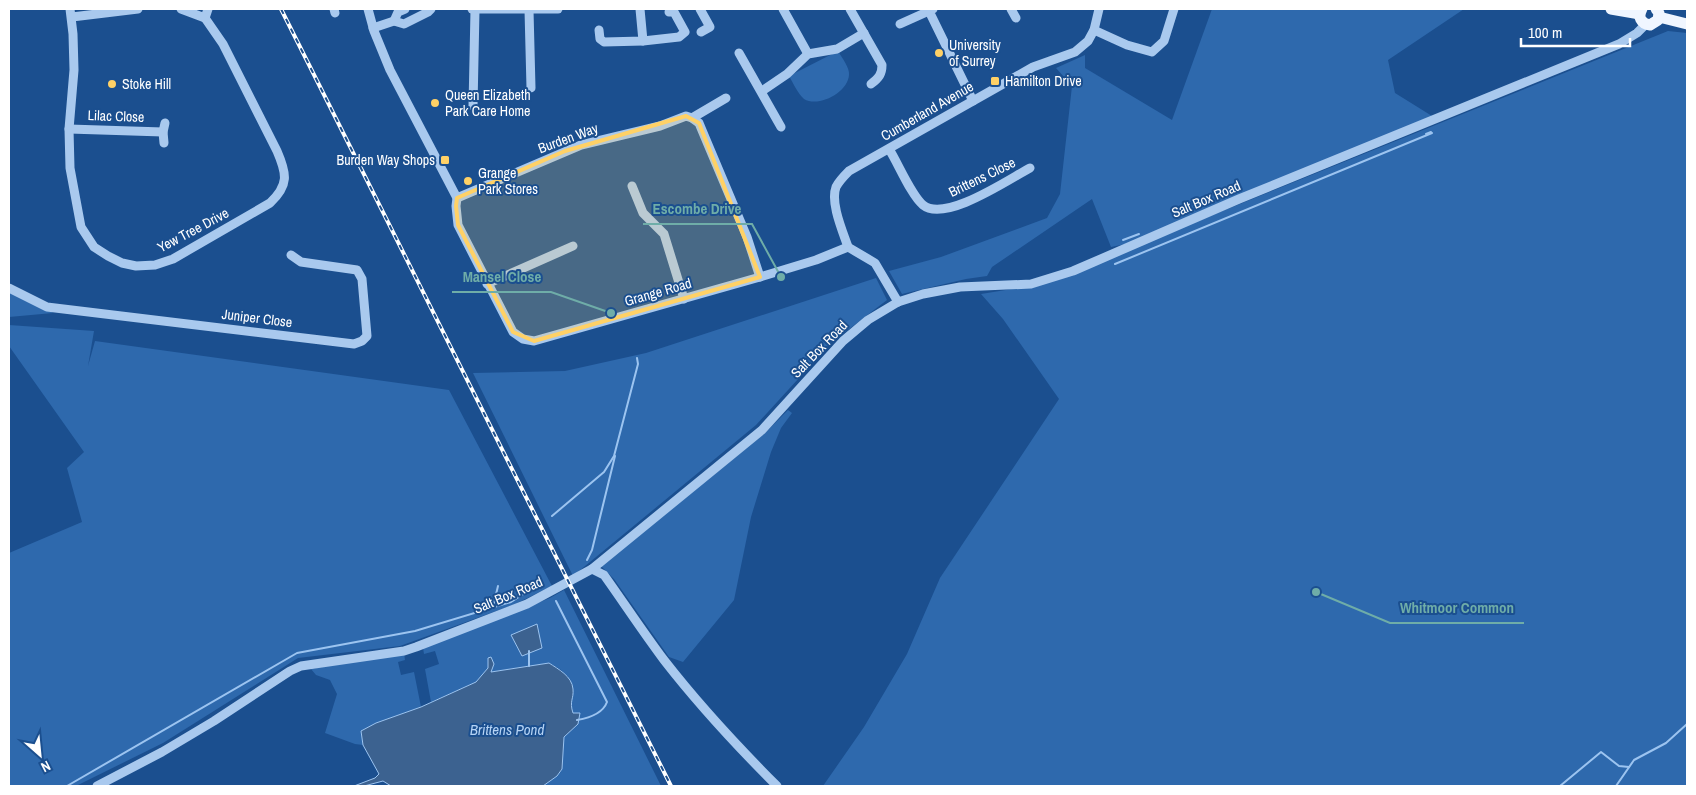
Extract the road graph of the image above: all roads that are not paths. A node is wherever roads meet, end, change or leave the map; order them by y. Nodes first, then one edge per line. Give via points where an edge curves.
1 (138, 9) edge
2 (181, 9) edge
3 (208, 9) edge
4 (368, 9) edge
5 (405, 9) edge
6 (431, 9) edge
7 (473, 9) edge
8 (558, 9) edge
9 (640, 9) edge
10 (700, 9) edge
11 (783, 9) edge
12 (850, 9) edge
13 (1011, 9) edge
14 (1099, 9) edge
15 (1174, 9) edge
16 (1611, 9) edge
17 (529, 10) junction
18 (931, 10) edge
19 (1641, 11) edge
20 (669, 12) dead end
21 (71, 13) edge
22 (1658, 13) edge
23 (205, 18) junction
24 (1016, 18) dead end
25 (394, 21) junction
26 (900, 24) dead end
27 (1646, 24) junction
28 (1687, 24) edge
29 (373, 28) junction
30 (598, 30) dead end
31 (1094, 30) junction
32 (701, 32) dead end
33 (864, 33) junction
34 (643, 41) junction
35 (739, 53) dead end
36 (808, 54) junction
37 (871, 84) dead end
38 (531, 88) dead end
39 (762, 91) junction
40 (726, 98) dead end
41 (972, 101) junction
42 (474, 106) dead end
43 (692, 118) junction
44 (781, 127) dead end
45 (69, 129) junction
46 (164, 143) dead end
47 (889, 149) junction
48 (1030, 168) dead end
49 (632, 186) dead end
50 (457, 198) junction
51 (573, 246) dead end
52 (848, 247) junction
53 (291, 255) dead end
54 (760, 277) junction
55 (487, 284) junction
56 (9, 288) edge
57 (684, 298) junction
58 (898, 302) junction
59 (592, 568) junction
60 (97, 786) edge
61 (777, 786) edge

1 - 21 street, Yew Tree Drive
2 - 23 street
3 - 23 street
4 - 29 street, Grange Road
5 - 25 street via 398,12
6 - 25 street via 404,24
7 - 17 street
7 - 42 street
8 - 17 street
9 - 34 street
10 - 32 street via 710,27
11 - 36 street
12 - 33 street
13 - 24 street
14 - 31 street, Cumberland Avenue
15 - 31 street via 1164,41 1152,52 1127,46
16 - 19 main road
17 - 38 street
18 - 26 street
18 - 41 street
19 - 27 main road via 1642,21
20 - 34 street via 674,12 685,32 679,37
21 - 45 street, Yew Tree Drive via 74,70
22 - 27 main road via 1653,24
22 - 28 main road
23 - 45 street, Yew Tree Drive via 223,44 285,168 280,194 270,204 173,259 146,266 122,263 94,247 81,227 70,168
25 - 29 street
27 - 58 street, Salt Box Road via 1619,44 1239,199 1073,272 1031,284 960,287
29 - 50 street, Grange Road via 390,70
30 - 34 street via 604,42
31 - 41 street, Cumberland Avenue via 1088,41 1075,52 1033,67
33 - 36 street via 837,49
33 - 37 street via 882,65 882,72
35 - 39 street
36 - 39 street
39 - 44 street
40 - 43 street, Burden Way
41 - 47 street, Cumberland Avenue
43 - 50 street, Burden Way via 686,116 660,126 581,145
43 - 54 street via 699,123 747,237
45 - 46 street, Lilac Close via 164,127
47 - 48 street, Brittens Close via 917,199 927,208 949,208 968,202
47 - 52 street, Cumberland Avenue via 849,171 836,188 837,214
49 - 57 street via 643,213 664,234
50 - 55 street, Grange Road via 458,225
51 - 55 street
52 - 54 street, Grange Road
52 - 58 street via 875,263
53 - 56 street, Juniper Close via 301,262 357,270 362,279 367,336 362,341 354,344 47,307
54 - 57 street, Grange Road
55 - 57 street, Grange Road via 513,332 534,341
58 - 59 street, Salt Box Road via 843,340 762,430
59 - 60 street, Salt Box Road via 534,600 416,647 301,666 272,681 162,752
59 - 61 street via 604,575 664,660 700,704

